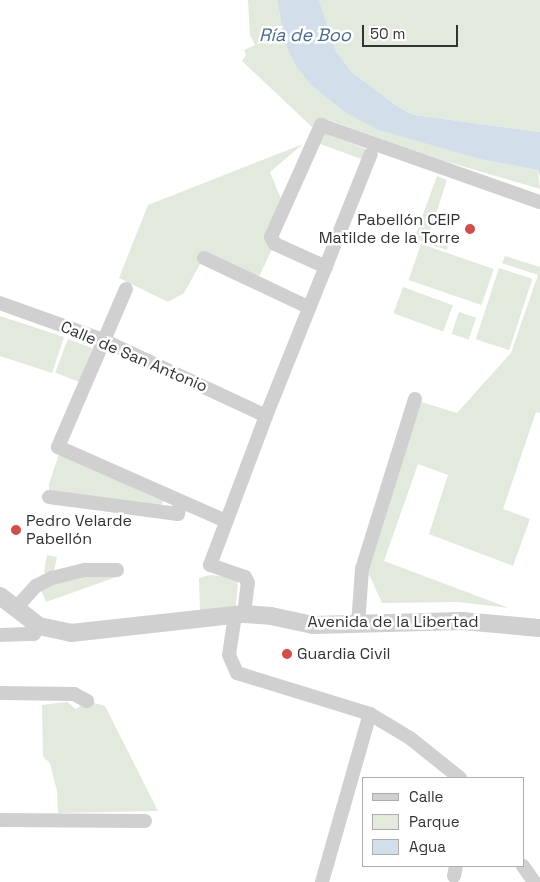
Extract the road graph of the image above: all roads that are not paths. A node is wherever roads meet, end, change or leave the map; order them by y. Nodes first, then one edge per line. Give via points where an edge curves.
1 (371, 154) dead end
2 (540, 202) edge
3 (204, 258) dead end
4 (326, 267) junction
5 (126, 289) dead end
6 (0, 303) edge
7 (308, 307) junction
8 (103, 340) junction
9 (415, 399) dead end
10 (266, 416) junction
11 (49, 497) dead end
12 (180, 503) junction
13 (226, 521) junction
14 (117, 570) dead end
15 (0, 596) edge
16 (16, 608) junction
17 (239, 614) junction
18 (358, 624) junction
19 (39, 626) junction
20 (540, 628) edge
21 (0, 635) edge
22 (0, 693) edge
23 (87, 701) dead end
24 (370, 714) junction
25 (459, 777) edge
26 (0, 820) edge
27 (145, 821) dead end
28 (524, 867) edge
29 (322, 882) edge
30 (534, 882) edge

1 - 4 street
2 - 4 street via 321,125 271,236 275,244
3 - 7 street
4 - 7 street
5 - 8 street
6 - 8 street, Calle de San Antonio
7 - 10 street
8 - 10 street, Calle de San Antonio
8 - 12 street via 58,447
9 - 18 street via 362,569
10 - 13 street
11 - 12 street via 178,514
12 - 13 street
13 - 17 street via 210,565 245,577 248,583
14 - 16 street via 85,570 52,578 36,586
15 - 16 street, Avenida de la Libertad
16 - 19 street, Avenida de la Libertad
17 - 18 street, Avenida de la Libertad via 313,625
17 - 19 street, Avenida de la Libertad via 85,633 59,632
17 - 24 street via 229,655 237,673
18 - 20 street, Avenida de la Libertad via 462,621
19 - 21 street via 34,634
22 - 23 street via 74,694
24 - 25 street via 410,738
24 - 29 street
26 - 27 street
28 - 30 street

